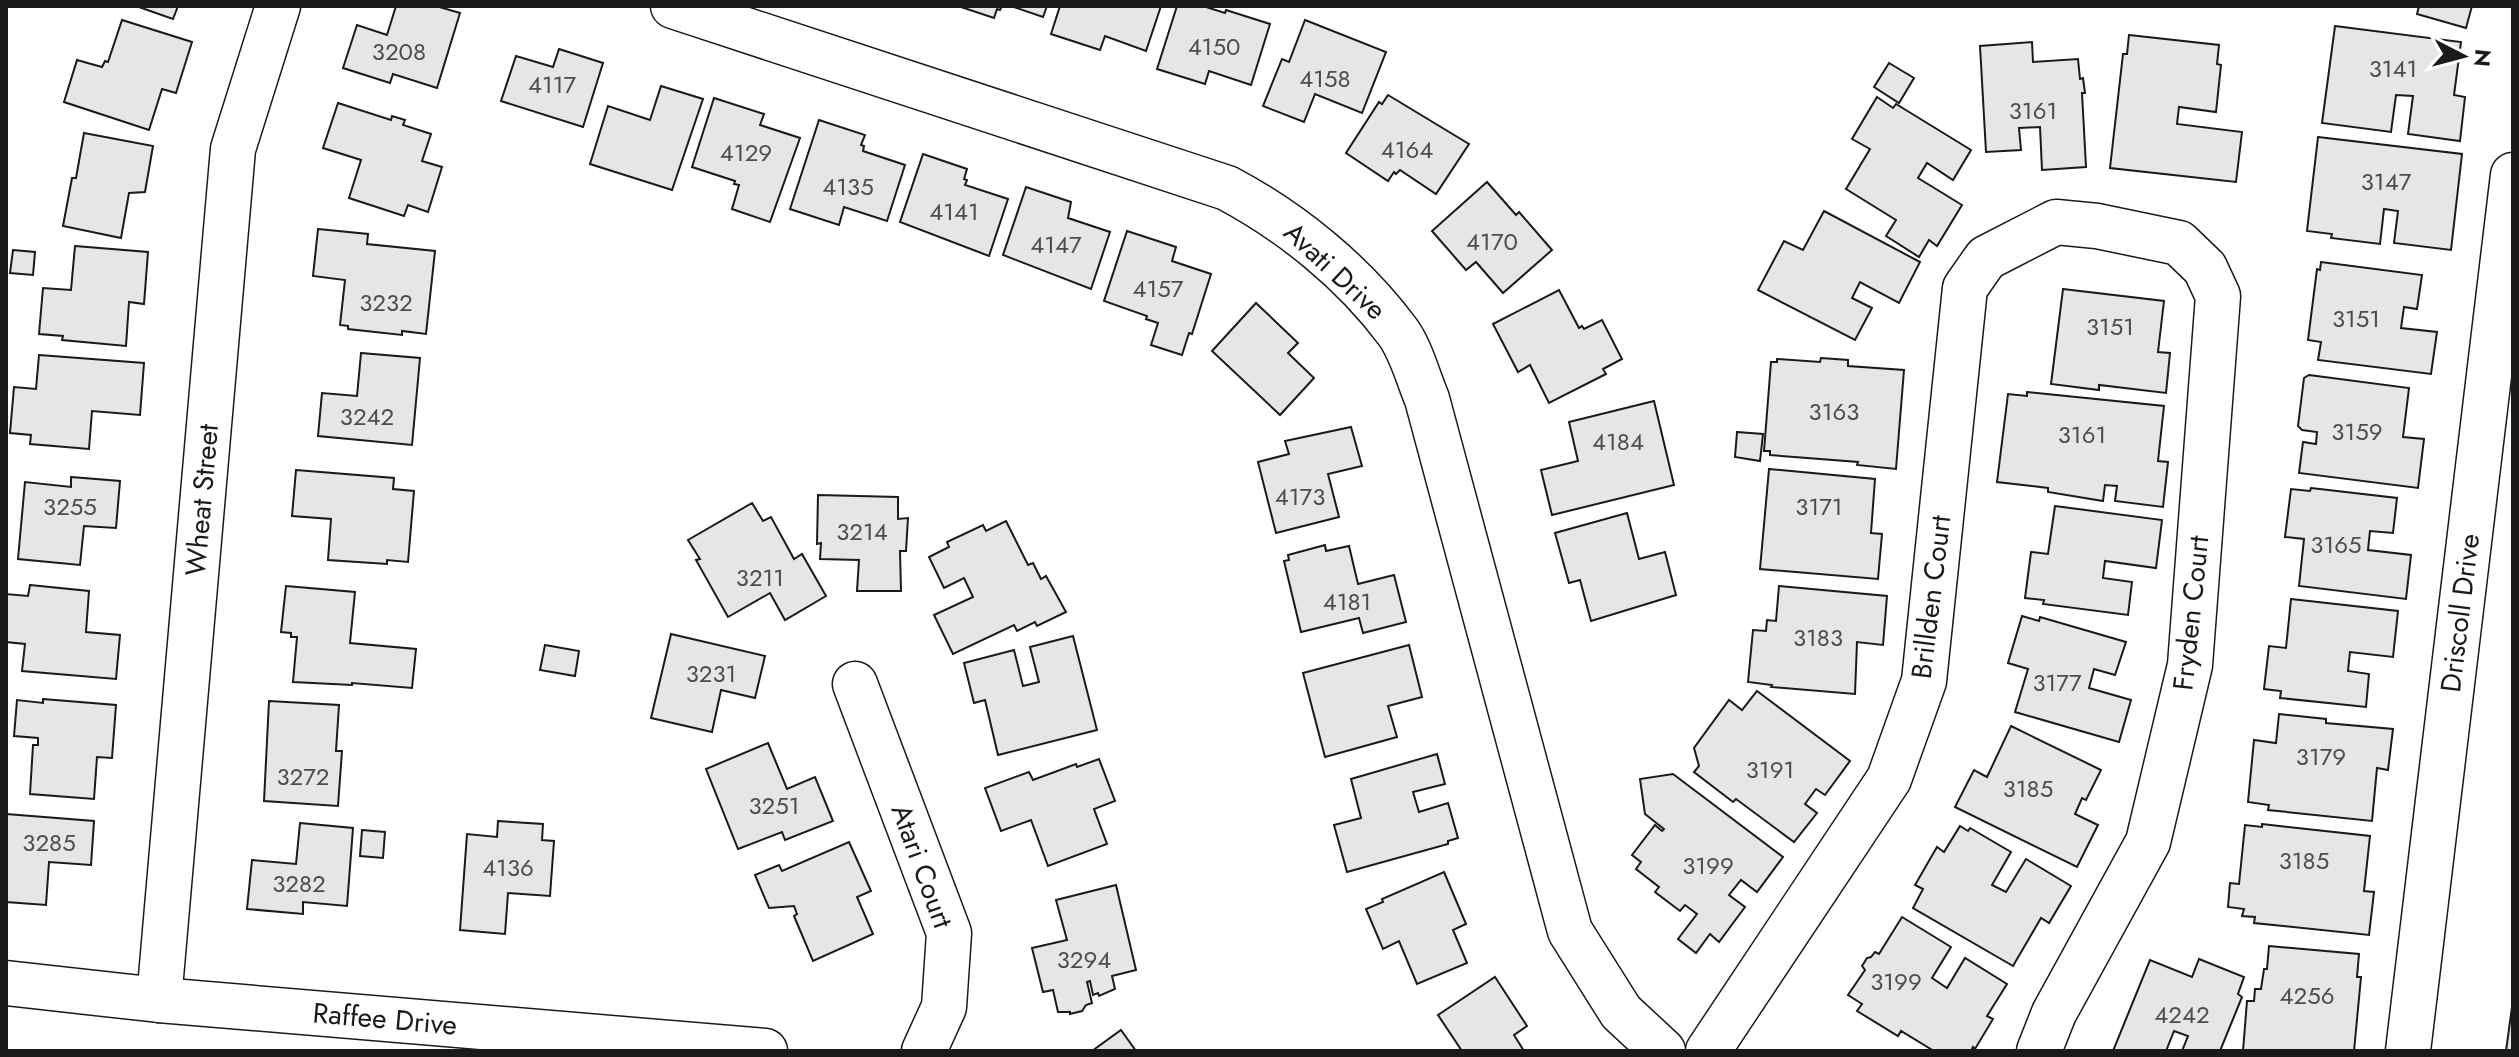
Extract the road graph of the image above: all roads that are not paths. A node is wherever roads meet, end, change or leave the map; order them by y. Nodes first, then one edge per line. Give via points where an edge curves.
1 (278, 6) edge
2 (673, 6) edge
3 (2513, 175) edge
4 (2097, 226) joint
5 (855, 684) dead end
6 (6, 983) edge
7 (159, 1000) junction
8 (765, 1051) edge
9 (924, 1051) edge
10 (1663, 1051) edge
11 (1708, 1051) edge
12 (2039, 1051) edge
13 (2408, 1051) edge

1 - 7 street, Wheat Street via 233,149
2 - 10 street, Avati Drive via 1227,188 1268,210 1348,275 1399,333 1427,399 1570,931 1621,1012
3 - 13 street, Driscoll Drive
4 - 11 street, Brillden Court via 2056,222 1986,258 1965,288 1924,681 1889,779
4 - 12 street, Fryden Court via 2179,243 2205,268 2218,296 2190,665 2148,842 2054,1013
5 - 9 street, Atari Court via 949,933 944,1007
6 - 7 street, Raffee Drive
7 - 8 street, Raffee Drive

